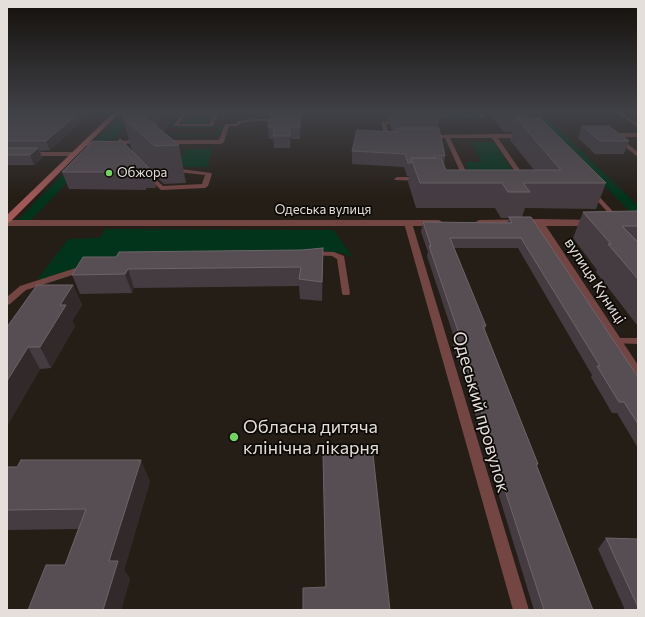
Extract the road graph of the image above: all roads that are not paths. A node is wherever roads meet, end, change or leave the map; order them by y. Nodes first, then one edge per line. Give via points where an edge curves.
1 (88, 141) edge
2 (126, 141) edge
3 (221, 141) edge
4 (450, 141) edge
5 (497, 141) edge
6 (620, 141) edge
7 (151, 142) edge
8 (158, 142) edge
9 (119, 143) junction
10 (85, 144) junction
11 (128, 146) edge
12 (7, 154) edge
13 (74, 154) junction
14 (638, 155) edge
15 (169, 163) dead end
16 (143, 170) edge
17 (397, 179) dead end
18 (428, 179) edge
19 (459, 179) edge
20 (466, 179) junction
21 (474, 179) edge
22 (516, 179) edge
23 (524, 179) junction
24 (469, 185) edge
25 (528, 185) edge
26 (586, 186) edge
27 (7, 222) edge
28 (539, 222) junction
29 (623, 222) joint
30 (408, 223) junction
31 (447, 223) edge
32 (470, 223) edge
33 (304, 253) edge
34 (91, 266) edge
35 (346, 293) dead end
36 (7, 302) edge
37 (615, 341) junction
38 (638, 341) edge
39 (638, 376) edge
40 (521, 610) edge

1 - 10 main road
2 - 9 lane
3 - 8 lane via 171,145
4 - 20 lane
5 - 23 lane
6 - 14 lane
7 - 9 lane
9 - 10 lane
9 - 11 lane via 118,146
10 - 13 main road
12 - 13 street
13 - 27 main road
15 - 16 lane via 180,171 209,174 205,186 161,188
17 - 18 lane
19 - 20 lane
20 - 21 lane
20 - 24 lane
22 - 23 lane
23 - 25 lane
26 - 29 lane
27 - 30 street, Одеська вулиця
28 - 29 street
28 - 32 street
28 - 37 street, вулиця Куниці
30 - 31 street, Одеська вулиця
30 - 40 lane, Одеський провулок
33 - 35 lane via 334,254 341,258
34 - 36 lane via 23,288
37 - 38 lane
37 - 39 street, вулиця Куниці

